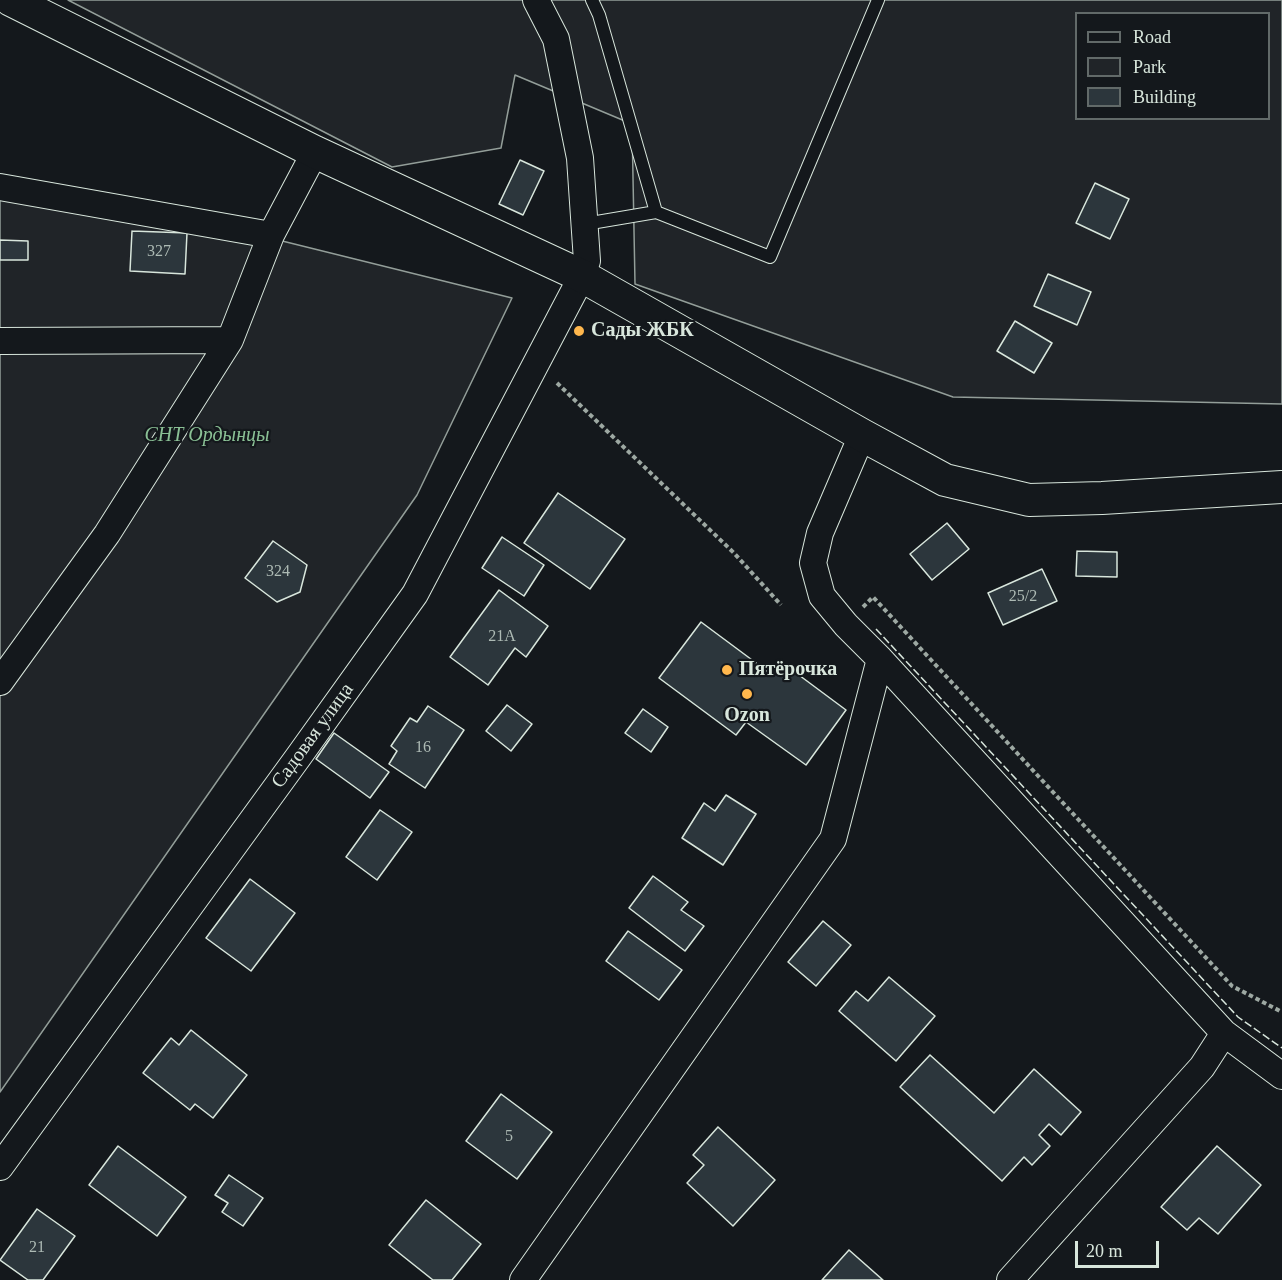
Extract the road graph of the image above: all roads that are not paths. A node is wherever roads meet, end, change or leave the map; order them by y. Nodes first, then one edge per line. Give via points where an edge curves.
1 (11, 0) edge
2 (536, 0) edge
3 (592, 0) edge
4 (878, 0) edge
5 (315, 152) junction
6 (0, 187) edge
7 (656, 212) junction
8 (585, 224) junction
9 (271, 235) junction
10 (582, 276) junction
11 (230, 340) junction
12 (0, 341) edge
13 (862, 435) junction
14 (1282, 487) edge
15 (880, 659) junction
16 (0, 682) edge
17 (1224, 1033) junction
18 (1282, 1076) edge
19 (0, 1167) edge
20 (523, 1280) edge
21 (1010, 1280) edge

1 - 5 street
2 - 8 street, Садовая улица via 556,39 580,158
3 - 7 lane
4 - 7 lane via 770,257
5 - 9 street
5 - 10 street
6 - 9 street
7 - 8 lane
8 - 10 street, Садовая улица via 587,261
9 - 11 street
10 - 13 street
10 - 19 street, Садовая улица via 415,594
11 - 12 street
11 - 16 street via 107,534
13 - 14 street via 945,480 1029,500
13 - 15 street via 820,533 813,563 822,596
15 - 17 street
15 - 20 street via 833,839
17 - 18 street
17 - 21 street via 1202,1067

